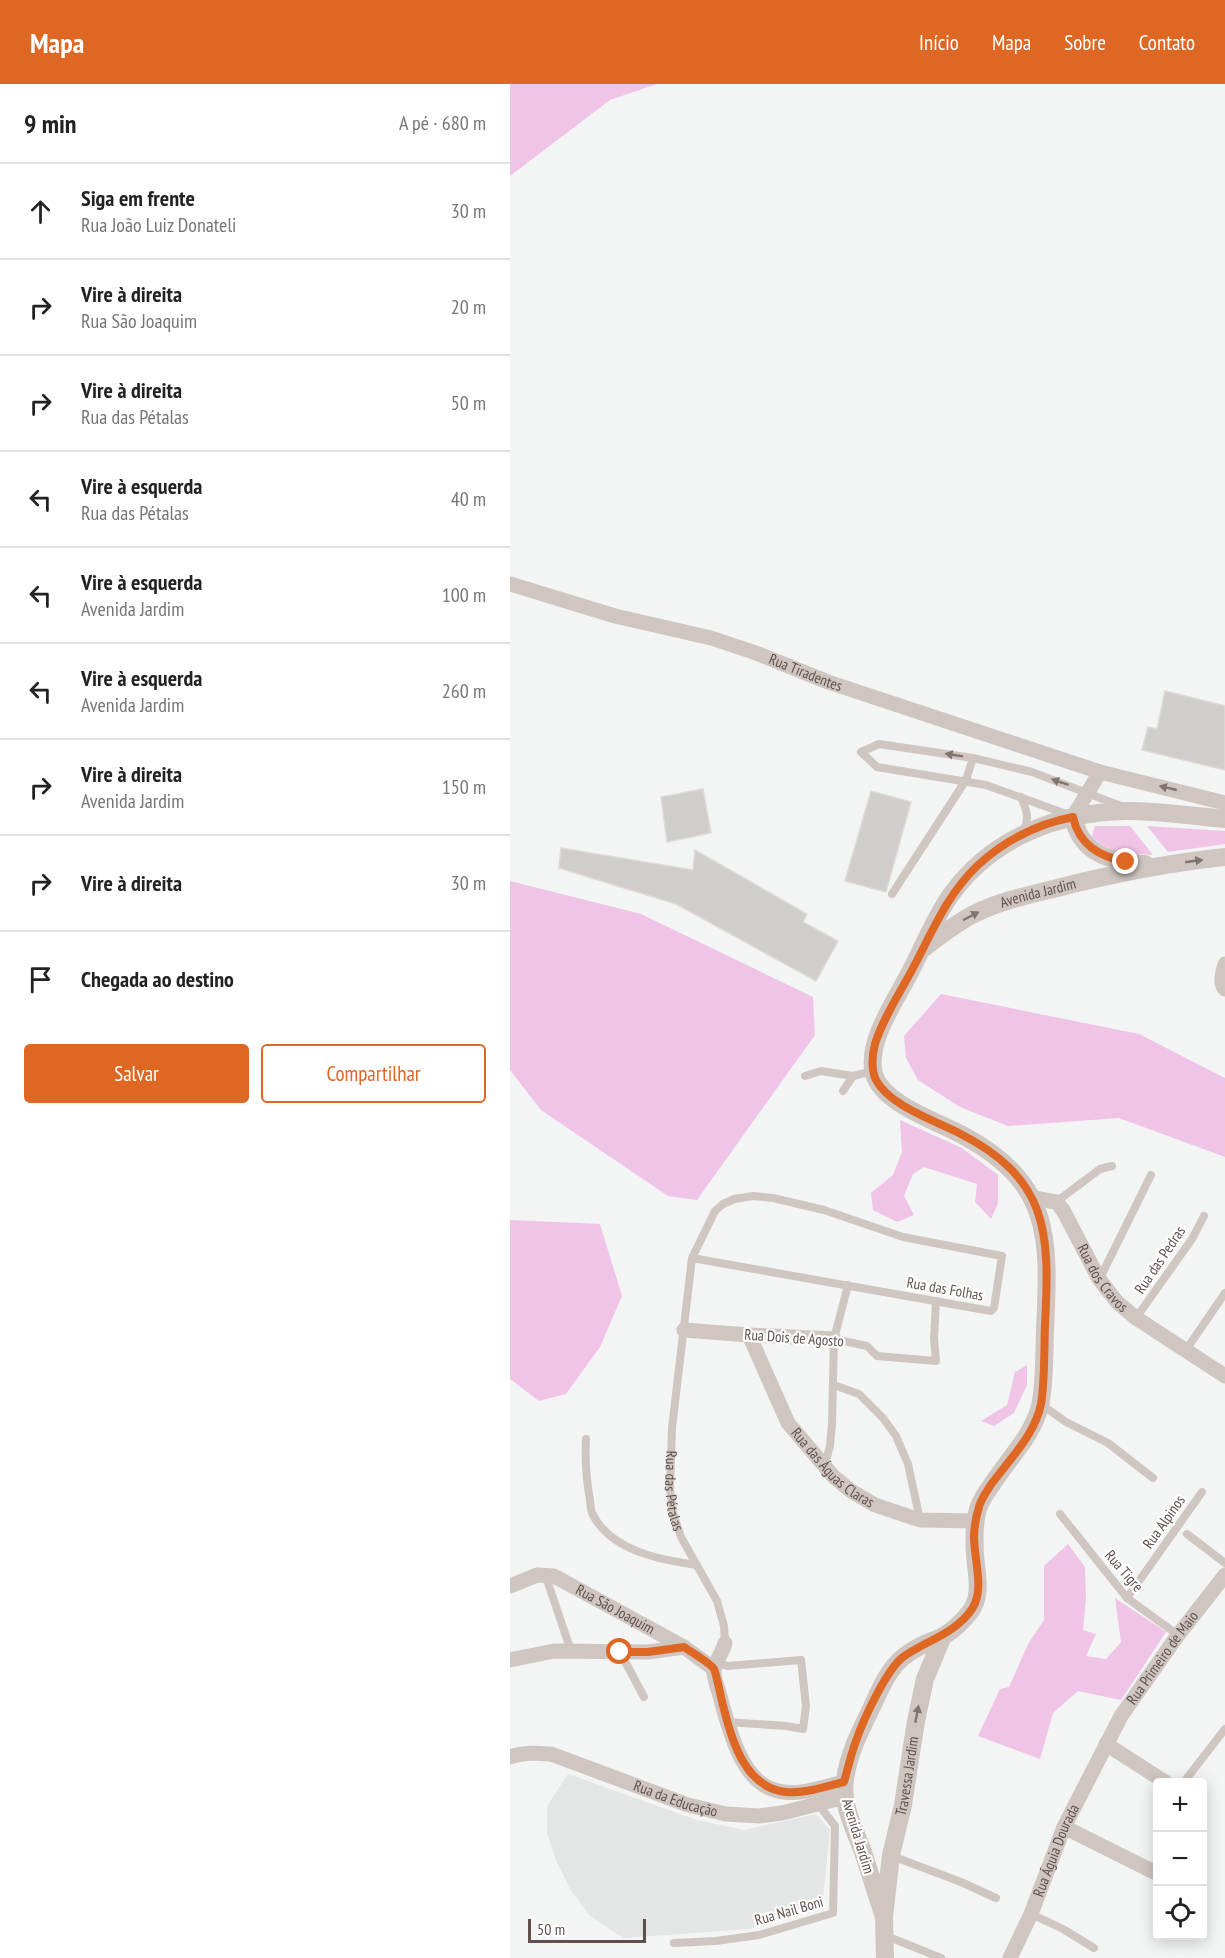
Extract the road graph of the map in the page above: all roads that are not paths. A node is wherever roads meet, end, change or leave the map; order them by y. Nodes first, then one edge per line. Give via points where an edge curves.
1 (510, 584) edge
2 (973, 758) junction
3 (1100, 772) junction
4 (966, 780) junction
5 (1088, 792) junction
6 (1021, 797) junction
7 (1225, 803) edge
8 (1134, 811) junction
9 (1073, 817) junction
10 (1225, 819) edge
11 (1023, 833) junction
12 (1225, 857) edge
13 (1162, 865) junction
14 (892, 894) dead end
15 (923, 949) junction
16 (1225, 964) edge
17 (1225, 989) edge
18 (873, 1071) junction
19 (805, 1076) dead end
20 (853, 1076) junction
21 (843, 1091) dead end
22 (1112, 1166) dead end
23 (1151, 1175) dead end
24 (1034, 1198) junction
25 (1056, 1202) junction
26 (824, 1210) joint
27 (1204, 1216) dead end
28 (692, 1258) junction
29 (1099, 1279) junction
30 (848, 1285) junction
31 (1225, 1293) edge
32 (936, 1301) junction
33 (1136, 1318) junction
34 (684, 1330) junction
35 (749, 1335) junction
36 (834, 1339) junction
37 (1186, 1350) junction
38 (1225, 1376) edge
39 (834, 1385) junction
40 (1041, 1404) junction
41 (586, 1439) dead end
42 (824, 1467) junction
43 (1153, 1478) dead end
44 (1202, 1492) dead end
45 (1059, 1514) dead end
46 (920, 1520) junction
47 (976, 1521) junction
48 (1187, 1534) dead end
49 (1225, 1563) edge
50 (697, 1565) junction
51 (545, 1574) junction
52 (1225, 1575) edge
53 (510, 1586) edge
54 (1127, 1598) junction
55 (1178, 1635) junction
56 (943, 1636) junction
57 (725, 1643) joint
58 (684, 1647) junction
59 (916, 1648) junction
60 (571, 1652) junction
61 (620, 1652) junction
62 (510, 1660) edge
63 (930, 1664) junction
64 (716, 1666) junction
65 (644, 1697) dead end
66 (727, 1722) junction
67 (1225, 1729) edge
68 (1106, 1744) junction
69 (510, 1757) edge
70 (1159, 1778) edge
71 (1187, 1778) edge
72 (845, 1789) junction
73 (818, 1804) junction
74 (1064, 1827) junction
75 (863, 1853) junction
76 (891, 1855) junction
77 (1153, 1872) edge
78 (996, 1898) dead end
79 (1031, 1914) junction
80 (884, 1926) junction
81 (674, 1943) dead end
82 (1094, 1948) dead end
83 (885, 1958) edge
84 (941, 1958) edge
85 (1010, 1958) edge

1 - 3 street, Rua Tiradentes via 615,616 711,638 828,682
2 - 4 lane
2 -> 4 lane via 879,744 861,752 877,767
5 -> 2 lane
3 - 5 street
7 -> 3 street, Rua Tiradentes
4 - 6 lane
4 - 14 lane
5 - 8 lane
5 - 9 street
6 - 9 lane
6 - 11 lane via 1027,811
8 - 9 street
8 - 10 street
9 - 11 street, Avenida Jardim
9 - 13 street via 1082,840 1095,851 1126,862
11 - 15 street, Avenida Jardim via 994,852 951,894
13 -> 12 street
15 -> 13 street, Avenida Jardim via 957,924 993,906
15 - 18 street, Avenida Jardim via 880,1032 874,1047
16 - 17 street
18 - 20 lane
18 - 24 street, Avenida Jardim via 880,1086 901,1104 989,1151
19 - 20 lane via 821,1071
20 - 21 lane
22 - 25 lane via 1100,1169
23 - 29 lane
24 - 25 street
24 - 40 street, Avenida Jardim via 1044,1235 1047,1271
25 - 29 street, Rua dos Cravos via 1075,1229
26 - 28 lane, Rua das Pétalas via 773,1198 734,1199 715,1212
26 - 32 lane, Rua das Folhas via 903,1237 1002,1255 991,1311
27 - 33 lane, Rua das Pedras
28 - 30 lane, Rua das Folhas
28 - 34 lane, Rua das Pétalas
29 - 33 street, Rua dos Cravos
30 - 32 lane, Rua das Folhas
30 - 36 lane
31 - 37 lane
32 - 36 lane, Rua Dois de Agosto via 936,1361 877,1356 867,1346
33 - 37 street, Rua dos Cravos
34 - 35 street, Rua Dois de Agosto
34 - 50 lane, Rua das Pétalas via 672,1428 670,1490 681,1536
35 - 36 street, Rua Dois de Agosto
35 - 42 street, Rua das Águas Claras via 788,1423
36 - 39 lane
37 - 38 street, Rua dos Cravos
39 - 42 lane via 830,1446
39 - 46 lane via 859,1394 896,1436 908,1464
40 - 43 lane via 1108,1443
40 - 47 street, Avenida Jardim via 1028,1435 981,1501
41 - 50 lane via 585,1470 592,1513 606,1533 632,1550
42 - 46 street, Rua das Águas Claras via 850,1491 875,1505
44 - 54 lane, Rua Alpinos
45 - 54 lane, Rua Tigre
46 - 47 street, Rua das Águas Claras
47 - 56 street, Avenida Jardim via 977,1600 962,1621
48 - 49 lane
50 - 57 lane, Rua das Pétalas via 717,1601
51 - 53 street
51 - 58 street, Rua São Joaquim
51 - 60 lane
52 - 55 street, Rua Primeiro de Maio
54 - 55 lane, Rua Tigre
55 - 68 street, Rua Primeiro de Maio
56 - 59 street, Avenida Jardim
56 - 63 street, Travessa Jardim
57 - 64 street, Rua das Pétalas
58 - 61 street
58 - 64 street, Rua São Joaquim
59 - 63 street via 926,1652
59 - 72 street, Avenida Jardim via 900,1659 883,1684 855,1741
60 - 61 street
60 - 62 street via 554,1651
61 - 65 lane
76 -> 63 street, Travessa Jardim
64 - 66 street
64 - 66 lane via 801,1660 806,1706 803,1729
66 - 72 street via 750,1772 771,1789
67 - 71 lane
68 - 70 street
68 - 74 street, Rua Águia Dourada
69 - 73 street, Rua da Educação via 533,1752 551,1754 688,1805 726,1814 782,1814
72 - 73 street, Rua da Educação
72 - 75 street, Avenida Jardim via 852,1825
73 - 81 lane, Rua Nail Boni via 835,1826 833,1913 759,1935
74 - 77 street
74 - 79 street, Rua Águia Dourada
75 - 76 street via 872,1858
75 - 80 street, Avenida Jardim
76 - 78 lane
76 - 80 street, Travessa Jardim
79 - 82 lane
79 - 85 street, Rua Águia Dourada
80 - 83 street
80 - 84 lane

